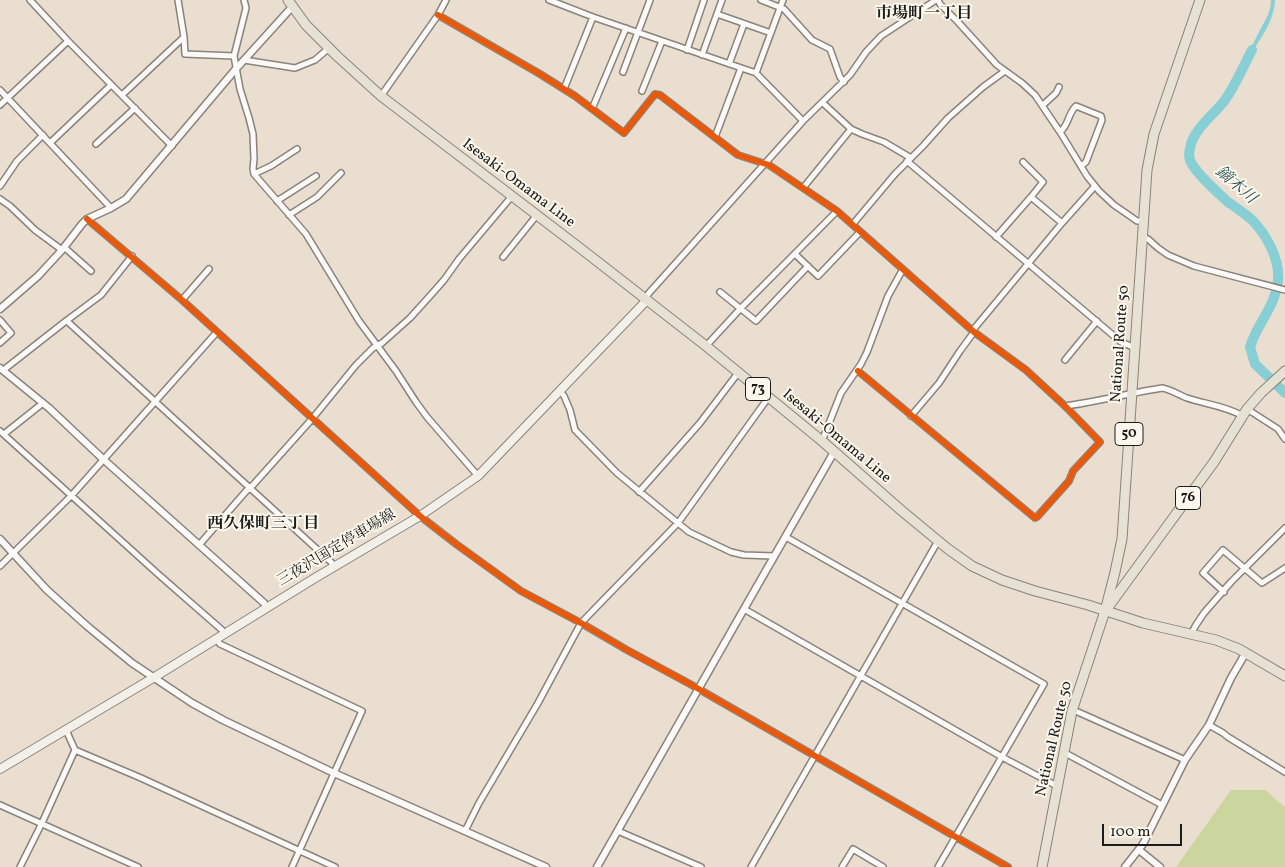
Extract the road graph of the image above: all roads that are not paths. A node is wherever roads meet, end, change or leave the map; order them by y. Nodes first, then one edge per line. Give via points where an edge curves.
1 (30, 0) edge
2 (178, 0) edge
3 (244, 0) edge
4 (445, 0) edge
5 (549, 0) edge
6 (650, 0) edge
7 (704, 0) edge
8 (722, 0) edge
9 (761, 0) edge
10 (783, 0) edge
11 (937, 0) edge
12 (1200, 0) edge
13 (290, 3) edge
14 (780, 7) junction
15 (717, 14) junction
16 (438, 15) junction
17 (593, 17) junction
18 (744, 24) junction
19 (626, 28) junction
20 (638, 32) junction
21 (771, 33) junction
22 (184, 37) junction
23 (68, 41) junction
24 (662, 41) junction
25 (330, 48) junction
26 (687, 50) junction
27 (702, 55) junction
28 (234, 56) junction
29 (244, 60) junction
30 (729, 64) junction
31 (741, 68) junction
32 (236, 70) junction
33 (1005, 71) junction
34 (623, 72) dead end
35 (756, 73) junction
36 (844, 82) junction
37 (111, 85) junction
38 (1059, 87) dead end
39 (564, 89) junction
40 (0, 90) edge
41 (642, 91) dead end
42 (122, 95) junction
43 (380, 96) junction
44 (8, 98) junction
45 (823, 103) junction
46 (1043, 105) junction
47 (0, 106) edge
48 (134, 108) junction
49 (592, 109) junction
50 (803, 121) junction
51 (852, 129) junction
52 (1060, 132) junction
53 (43, 135) junction
54 (715, 137) junction
55 (50, 143) junction
56 (96, 144) dead end
57 (172, 146) junction
58 (297, 149) dead end
59 (909, 160) junction
60 (1022, 162) dead end
61 (766, 164) junction
62 (1081, 166) junction
63 (341, 173) dead end
64 (254, 174) junction
65 (316, 176) dead end
66 (0, 186) edge
67 (1095, 186) junction
68 (803, 188) junction
69 (512, 196) junction
70 (1031, 197) junction
71 (2, 200) edge
72 (277, 201) junction
73 (0, 207) edge
74 (112, 208) junction
75 (837, 211) junction
76 (289, 215) junction
77 (537, 216) junction
78 (87, 219) junction
79 (1143, 221) junction
80 (1062, 223) junction
81 (852, 224) junction
82 (860, 232) junction
83 (996, 237) junction
84 (1142, 237) junction
85 (63, 249) junction
86 (795, 254) junction
87 (132, 256) junction
88 (503, 257) dead end
89 (1028, 263) junction
90 (808, 266) junction
91 (209, 269) dead end
92 (903, 269) junction
93 (91, 271) dead end
94 (1283, 290) edge
95 (720, 292) dead end
96 (182, 300) junction
97 (646, 300) junction
98 (740, 308) junction
99 (0, 309) edge
100 (0, 320) edge
101 (66, 321) junction
102 (1097, 321) junction
103 (974, 331) junction
104 (217, 332) junction
105 (0, 343) edge
106 (377, 346) junction
107 (706, 346) junction
108 (1135, 348) junction
109 (1065, 360) dead end
110 (2, 370) edge
111 (858, 370) junction
112 (738, 373) junction
113 (1281, 376) edge
114 (560, 391) junction
115 (1132, 392) junction
116 (768, 398) junction
117 (156, 401) junction
118 (43, 403) junction
119 (1065, 406) junction
120 (1245, 413) junction
121 (911, 416) junction
122 (312, 419) junction
123 (2, 432) edge
124 (1285, 439) edge
125 (822, 441) junction
126 (834, 452) junction
127 (104, 459) junction
128 (478, 476) junction
129 (250, 487) junction
130 (639, 492) junction
131 (72, 495) junction
132 (420, 516) junction
133 (678, 523) junction
134 (1285, 528) edge
135 (786, 537) junction
136 (0, 539) edge
137 (938, 541) junction
138 (199, 545) junction
139 (14, 553) junction
140 (774, 556) junction
141 (0, 566) edge
142 (334, 567) junction
143 (1245, 568) junction
144 (1285, 568) edge
145 (1224, 592) junction
146 (902, 604) junction
147 (267, 608) junction
148 (744, 609) junction
149 (1106, 611) junction
150 (582, 623) junction
151 (224, 634) junction
152 (1191, 634) junction
153 (216, 639) junction
154 (1246, 654) junction
155 (861, 675) junction
156 (1285, 676) edge
157 (153, 678) junction
158 (698, 689) junction
159 (1078, 712) dead end
160 (1209, 725) junction
161 (66, 730) junction
162 (75, 750) junction
163 (1067, 754) dead end
164 (815, 756) junction
165 (1002, 758) junction
166 (1185, 760) junction
167 (0, 769) edge
168 (1285, 772) edge
169 (334, 773) junction
170 (1057, 786) junction
171 (0, 805) edge
172 (1162, 805) junction
173 (42, 823) junction
174 (465, 831) junction
175 (618, 831) junction
176 (956, 837) junction
177 (1139, 850) junction
178 (300, 851) junction
179 (20, 867) edge
180 (138, 867) edge
181 (292, 867) edge
182 (335, 867) edge
183 (546, 867) edge
184 (598, 867) edge
185 (700, 867) edge
186 (751, 867) edge
187 (842, 867) edge
188 (883, 867) edge
189 (938, 867) edge
190 (1008, 867) edge
191 (1042, 867) edge
192 (1125, 867) edge
193 (1160, 867) edge

1 - 23 street
2 - 22 street
3 - 28 street via 246,8
4 - 16 street
5 - 17 street
6 - 20 street
7 - 26 street
8 - 15 street
9 - 14 street
10 - 14 street
11 - 33 street
11 - 36 street via 881,36
12 - 79 main road, National Route 50 / 50 via 1154,134
13 - 25 main road, Isesaki-Omama Line / 73 via 306,25
13 - 29 street
14 - 21 street
14 - 36 street via 812,40 830,49
15 - 18 street
15 - 27 street
16 - 39 street
16 - 43 street
17 - 19 street
17 - 39 street
18 - 21 street
18 - 30 street
19 - 20 street
19 - 49 street
20 - 24 street
20 - 34 street
21 - 35 street
22 - 28 street via 185,54
22 - 42 street
23 - 37 street
23 - 44 street
24 - 26 street
24 - 41 street
25 - 29 street via 315,60 295,68
25 - 43 main road, Isesaki-Omama Line / 73
26 - 27 street
27 - 30 street
28 - 32 street
29 - 32 street
30 - 31 street
31 - 35 street
31 - 54 street
32 - 57 street
32 - 64 street via 253,134
33 - 46 street via 1028,87
33 - 59 street via 948,118
35 - 50 street
36 - 45 street
37 - 42 street
37 - 55 street
38 - 46 street
39 - 49 street
40 - 44 street
42 - 48 street
43 - 69 main road, Isesaki-Omama Line / 73
44 - 47 street
44 - 53 street
45 - 50 street
45 - 51 street
46 - 52 street
48 - 56 street
48 - 57 street
49 - 54 street via 624,133 656,94
50 - 61 street
51 - 59 street via 884,142
51 - 68 street
52 - 62 street
52 - 62 street via 1076,106 1102,116 1086,162
53 - 55 street
53 - 66 street via 14,164
54 - 61 street via 738,155
55 - 74 street
57 - 74 street via 126,199
58 - 64 street
59 - 81 street
59 - 83 street
60 - 70 street via 1043,182
61 - 68 street
61 - 97 street via 648,293
62 - 67 street
63 - 76 street via 317,197
64 - 72 street
65 - 72 street
67 - 79 street via 1130,216
67 - 80 street
68 - 75 street
69 - 77 main road, Isesaki-Omama Line / 73
69 - 106 street via 444,280
70 - 80 street
70 - 83 street
71 - 73 street
71 - 85 street via 35,230
72 - 76 street
74 - 78 street
75 - 81 street
75 - 86 street
76 - 106 street via 306,234
77 - 88 street
77 - 97 main road, Isesaki-Omama Line / 73
78 - 85 street
78 - 87 street
79 - 84 main road, National Route 50 / 50
80 - 89 street
81 - 82 street
82 - 90 street via 818,276
82 - 92 street
83 - 89 street
84 - 94 street via 1179,261
84 - 108 main road, National Route 50 / 50
85 - 93 street
85 - 99 street
86 - 90 street
86 - 98 street
87 - 96 street
87 - 101 street via 101,294
89 - 102 street
89 - 103 street
90 - 98 street via 756,321
91 - 96 street
92 - 103 street
92 - 111 street via 888,296
95 - 98 street
96 - 104 street
97 - 107 main road, Isesaki-Omama Line / 73
97 - 114 main road, 三夜沢国定停車場線
98 - 107 street
100 - 105 street via 11,333
101 - 110 street
101 - 117 street
102 - 108 street via 1121,342
102 - 109 street
103 - 119 street via 1018,362
103 - 121 street via 939,383
104 - 117 street
104 - 122 street
106 - 122 street via 356,365
106 - 128 street via 427,417
107 - 112 main road, Isesaki-Omama Line / 73
108 - 115 main road, National Route 50 / 50
110 - 118 street
111 - 121 street
111 - 125 street via 841,393
112 - 116 main road, Isesaki-Omama Line / 73
112 - 130 street via 700,423
113 - 120 main road, 76
114 - 128 main road, 三夜沢国定停車場線
114 - 130 street via 575,430
115 - 119 street
115 - 120 street via 1166,388 1187,398
115 - 149 main road, National Route 50 / 50 via 1122,539
116 - 125 main road, Isesaki-Omama Line / 73
116 - 133 street
117 - 127 street
117 - 129 street
118 - 123 street
118 - 127 street
119 - 121 street via 1100,442 1074,471 1070,481 1035,518
120 - 124 street via 1278,429
120 - 149 main road, 76 via 1214,462
122 - 129 street
122 - 132 street
123 - 131 street
125 - 126 main road, Isesaki-Omama Line / 73
126 - 135 street
126 - 137 main road, Isesaki-Omama Line / 73
127 - 131 street
127 - 138 street
128 - 132 main road, 三夜沢国定停車場線
129 - 138 street
129 - 142 street
130 - 133 street
131 - 139 street
131 - 151 street
132 - 142 main road, 三夜沢国定停車場線
132 - 150 street via 521,591
133 - 140 street via 689,532 731,552
133 - 150 street
134 - 143 street
135 - 140 street
135 - 146 street
136 - 139 street
137 - 146 street
137 - 149 main road, Isesaki-Omama Line / 73 via 972,566 1002,580
138 - 147 street
139 - 141 street
139 - 157 street via 47,590 87,626
140 - 148 street
142 - 147 main road, 三夜沢国定停車場線
143 - 144 street via 1262,583
143 - 145 street
143 - 145 street via 1223,550 1204,573
145 - 152 street via 1204,613
146 - 155 street
146 - 165 street via 1044,684
147 - 151 main road, 三夜沢国定停車場線
148 - 155 street
148 - 158 street
149 - 152 main road, Isesaki-Omama Line / 73
149 - 170 main road, National Route 50 / 50 via 1074,703
150 - 158 street
150 - 174 street
151 - 153 main road, 三夜沢国定停車場線
152 - 154 main road, Isesaki-Omama Line / 73 via 1216,640
153 - 157 main road, 三夜沢国定停車場線
153 - 169 street via 220,644 362,711
154 - 156 main road, Isesaki-Omama Line / 73
154 - 160 street
155 - 164 street
155 - 165 street
157 - 161 main road, 三夜沢国定停車場線
157 - 169 street via 224,720
158 - 164 street
158 - 175 street
159 - 166 street
160 - 166 street
160 - 168 street
161 - 162 street
161 - 167 main road, 三夜沢国定停車場線
162 - 173 street
162 - 178 street
163 - 172 street
164 - 176 street
164 - 186 street
165 - 170 street
165 - 176 street
166 - 172 street
169 - 174 street
169 - 178 street
170 - 191 main road, National Route 50 / 50
171 - 173 street
172 - 177 street
173 - 179 street
173 - 180 street
174 - 183 street
175 - 184 street
175 - 185 street
176 - 189 street
176 - 190 street
177 - 192 street
177 - 193 street
178 - 181 street
178 - 182 street
187 - 188 street via 853,850

